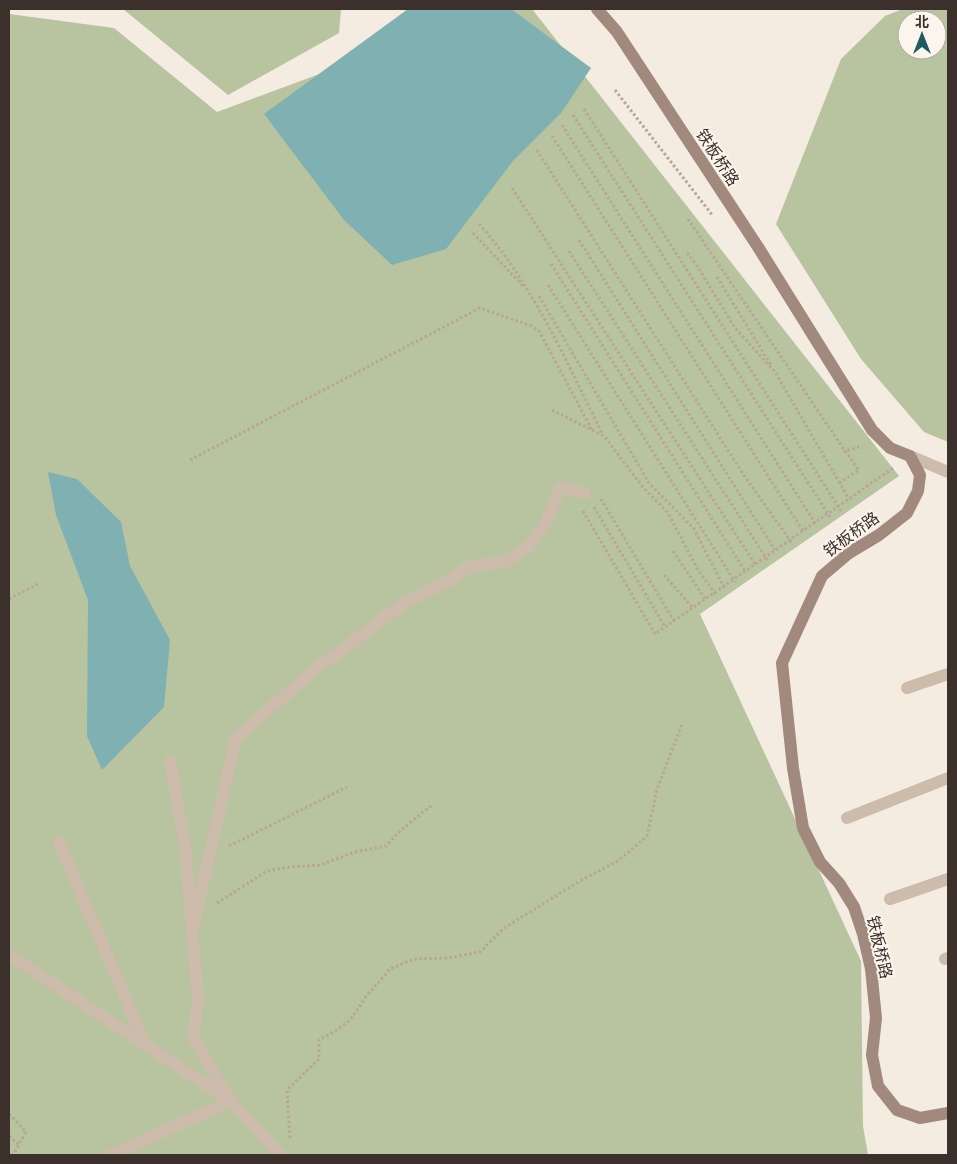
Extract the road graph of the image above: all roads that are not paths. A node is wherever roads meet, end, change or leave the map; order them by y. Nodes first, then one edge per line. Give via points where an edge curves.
1 (596, 9) edge
2 (910, 456) junction
3 (948, 472) edge
4 (585, 493) road end
5 (948, 674) edge
6 (907, 688) dead end
7 (170, 761) dead end
8 (948, 778) edge
9 (847, 818) dead end
10 (59, 842) dead end
11 (948, 879) edge
12 (890, 899) dead end
13 (192, 932) junction
14 (9, 955) edge
15 (145, 1044) junction
16 (231, 1101) junction
17 (948, 1112) edge
18 (284, 1151) edge
19 (110, 1155) edge

1 - 2 street, 铁板桥路 via 617,32 758,247 872,430 890,448
2 - 3 lane
2 - 17 street, 铁板桥路 via 920,475 918,492 907,512 822,576 782,662 803,828 820,862 854,907 871,969 876,1018 872,1056 878,1086 897,1110 920,1118
4 - 13 lane via 561,487 547,520 530,545 505,562 470,566 408,601 319,666 236,738
5 - 6 lane
7 - 13 lane via 185,846
8 - 9 lane
10 - 15 lane
11 - 12 lane
13 - 16 lane via 198,1000 193,1038
14 - 15 lane
15 - 16 lane
16 - 18 lane
16 - 19 lane

